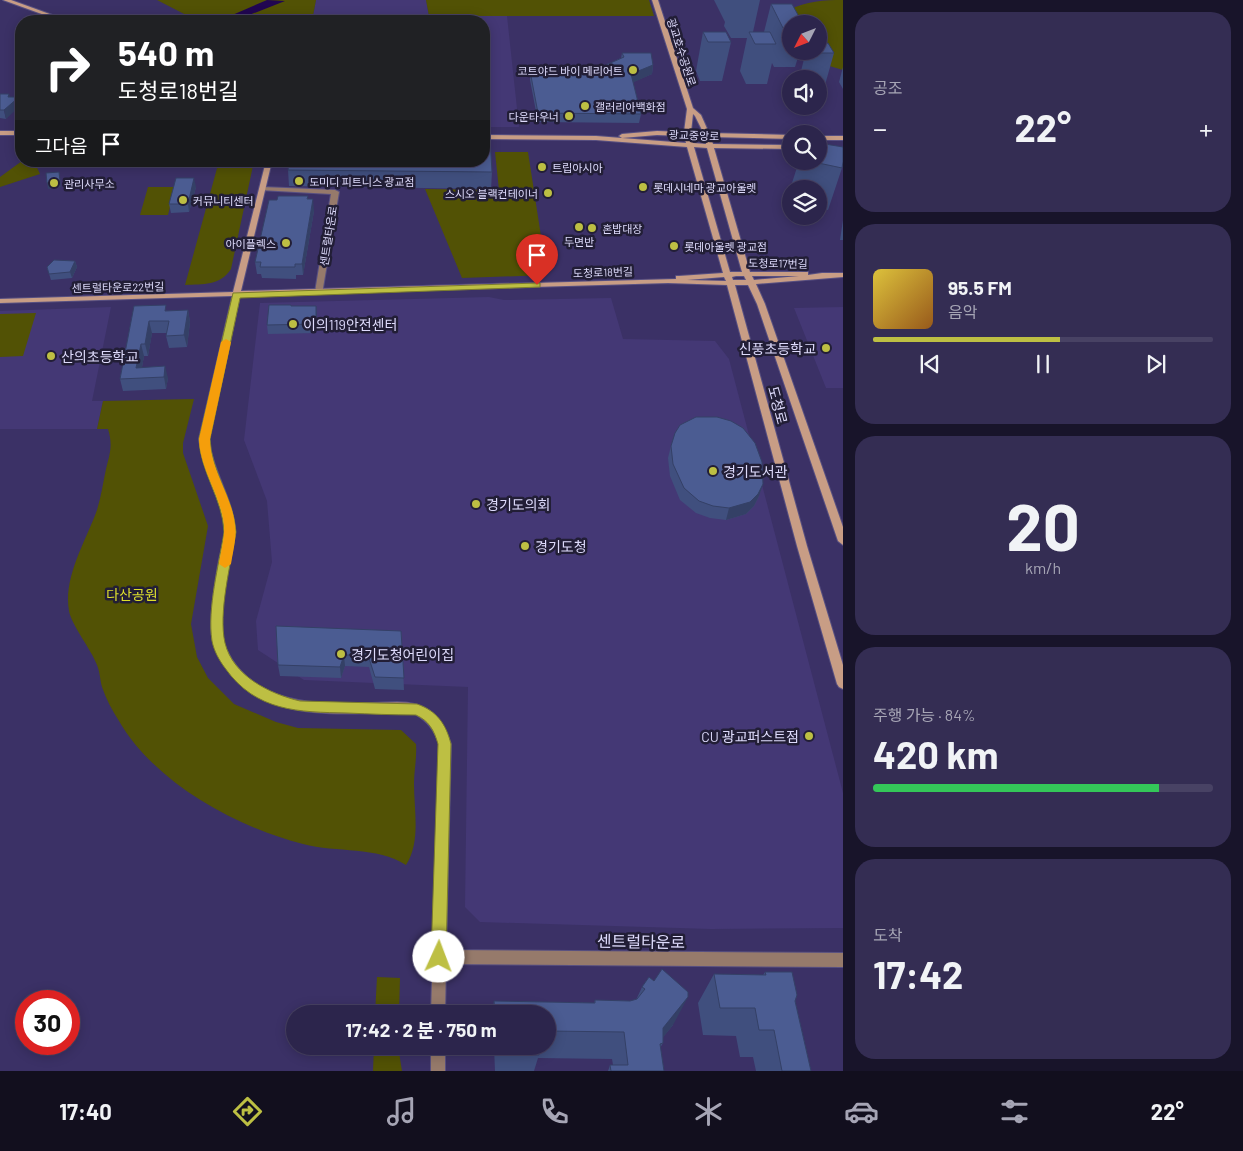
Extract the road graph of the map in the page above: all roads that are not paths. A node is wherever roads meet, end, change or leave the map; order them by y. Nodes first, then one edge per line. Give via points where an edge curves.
1 (6, 0) edge
2 (655, 0) edge
3 (49, 15) edge
4 (690, 110) junction
5 (0, 133) edge
6 (15, 133) edge
7 (687, 134) junction
8 (706, 134) junction
9 (490, 137) edge
10 (782, 137) edge
11 (596, 138) junction
12 (827, 138) edge
13 (843, 138) edge
14 (692, 146) junction
15 (710, 146) junction
16 (782, 147) edge
17 (268, 167) edge
18 (262, 189) junction
19 (747, 274) junction
20 (828, 275) junction
21 (843, 275) edge
22 (730, 279) junction
23 (750, 283) junction
24 (319, 292) junction
25 (236, 295) junction
26 (0, 302) edge
27 (843, 541) edge
28 (843, 684) edge
29 (439, 957) junction
30 (843, 960) edge
31 (438, 1005) edge
32 (438, 1055) edge
33 (438, 1071) edge

1 - 3 main road
2 - 4 main road, 광교호수공원로
4 - 7 main road, 광교호수공원로
4 - 8 main road, 광교호수공원로 via 698,116
5 - 6 main road
7 - 8 main road, 광교중앙로
7 - 11 main road, 광교중앙로
7 - 14 main road, 도청로
8 - 10 main road, 광교중앙로
8 - 15 main road, 광교호수공원로
9 - 11 main road, 광교중앙로
11 - 14 main road, 광교중앙로
12 - 13 main road
14 - 15 main road, 광교중앙로
14 - 22 main road, 도청로
15 - 16 main road, 광교중앙로
15 - 19 main road, 도청로
17 - 18 main road
18 - 24 street, 센트럴타운로 via 335,192
18 - 25 main road
19 - 20 main road, 도청로17번길
19 - 22 main road, 도청로17번길
19 - 23 main road, 도청로
20 - 21 main road, 도청로17번길
20 - 23 main road, 도청로17번길
22 - 23 main road, 도청로17번길
22 - 24 main road, 도청로18번길
22 - 28 main road, 도청로
23 - 27 main road, 도청로 via 761,304
24 - 25 main road, 도청로18번길
25 - 26 main road, 센트럴타운로22번길
25 - 29 street via 204,439 208,463 230,523 217,612 218,642 238,676 256,690 281,702 325,709 417,710 429,715 437,724 445,744
29 - 30 street, 센트럴타운로
29 - 31 street
32 - 33 street

